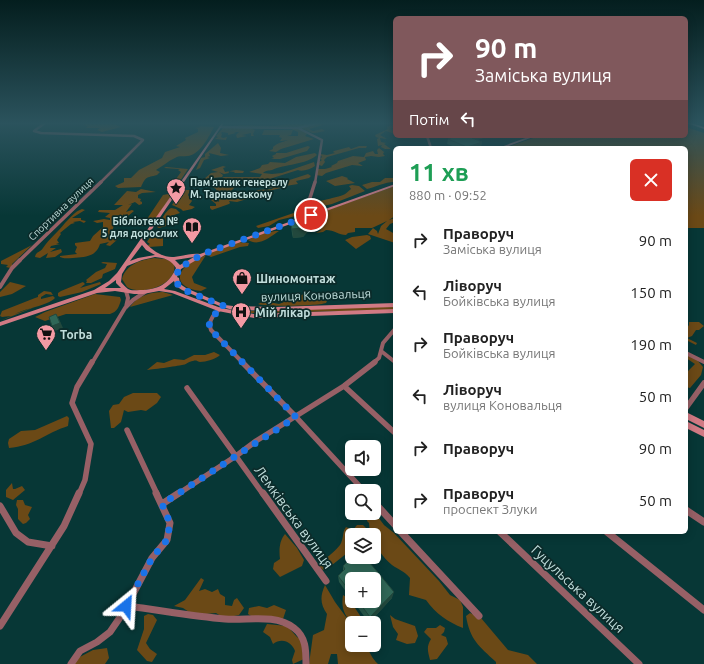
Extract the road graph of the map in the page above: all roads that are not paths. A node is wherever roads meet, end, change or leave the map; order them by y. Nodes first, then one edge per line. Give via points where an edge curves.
1 (129, 154) edge
2 (202, 154) edge
3 (320, 154) edge
4 (393, 186) edge
5 (318, 213) junction
6 (142, 242) junction
7 (203, 254) junction
8 (160, 256) junction
9 (171, 258) junction
10 (124, 267) junction
11 (179, 268) junction
12 (119, 274) junction
13 (176, 278) junction
14 (0, 287) edge
15 (158, 289) junction
16 (96, 291) junction
17 (126, 291) junction
18 (145, 292) junction
19 (197, 298) junction
20 (393, 305) edge
21 (125, 308) junction
22 (222, 308) junction
23 (243, 312) junction
24 (393, 312) edge
25 (0, 324) edge
26 (393, 331) edge
27 (381, 351) junction
28 (688, 354) edge
29 (393, 360) edge
30 (704, 362) edge
31 (704, 383) edge
32 (344, 386) junction
33 (187, 388) dead end
34 (688, 405) edge
35 (688, 416) edge
36 (296, 417) junction
37 (688, 425) edge
38 (704, 425) edge
39 (127, 430) dead end
40 (393, 431) edge
41 (704, 434) edge
42 (236, 456) junction
43 (358, 484) edge
44 (162, 504) junction
45 (0, 506) edge
46 (381, 509) edge
47 (688, 511) edge
48 (393, 521) edge
49 (704, 522) edge
50 (403, 534) edge
51 (502, 534) edge
52 (609, 534) edge
53 (52, 546) junction
54 (326, 582) dead end
55 (126, 606) junction
56 (704, 610) edge
57 (479, 616) dead end
58 (0, 626) edge
59 (71, 664) edge
60 (306, 664) edge
61 (639, 664) edge

1 - 14 street, Спортивна вулиця via 12,268
2 - 6 main road
3 - 5 street via 314,189 309,201
4 - 5 main road
5 - 7 main road
6 - 8 main road
6 - 10 main road
7 - 9 main road
7 - 11 main road
8 - 9 main road
8 - 10 main road via 140,259
9 - 11 main road
10 - 12 main road
11 - 13 main road
12 - 16 main road via 108,285
12 - 17 main road via 118,282
13 - 15 main road
13 - 19 main road, вулиця Коновальця via 180,287
15 - 18 main road
15 - 19 main road, вулиця Коновальця
16 - 17 main road
16 - 25 main road
17 - 18 main road
17 - 21 street via 128,298
18 - 21 street
19 - 22 main road, вулиця Коновальця
20 - 23 main road, вулиця Коновальця
21 - 53 street via 77,387 72,403 91,444 89,461 85,480
22 - 23 main road, вулиця Коновальця
22 - 36 street via 208,326
23 - 24 main road, вулиця Коновальця via 287,316
26 - 27 street via 383,343
27 - 29 street
27 - 32 street via 379,358
28 - 30 street
31 - 34 street
32 - 36 street
32 - 40 street
33 - 42 street, Лемківська вулиця
35 - 38 main road
36 - 42 street
36 - 43 street
37 - 41 main road
39 - 44 street
42 - 44 street
42 - 54 street, Лемківська вулиця
44 - 55 street via 170,523 167,540 152,558
45 - 53 street via 16,534 28,542
46 - 48 street
47 - 49 street
50 - 57 street
51 - 61 street, Гуцульська вулиця
52 - 56 street
53 - 58 street
55 - 59 street via 110,632 80,651
55 - 60 street via 226,619 274,620 286,623 306,641

